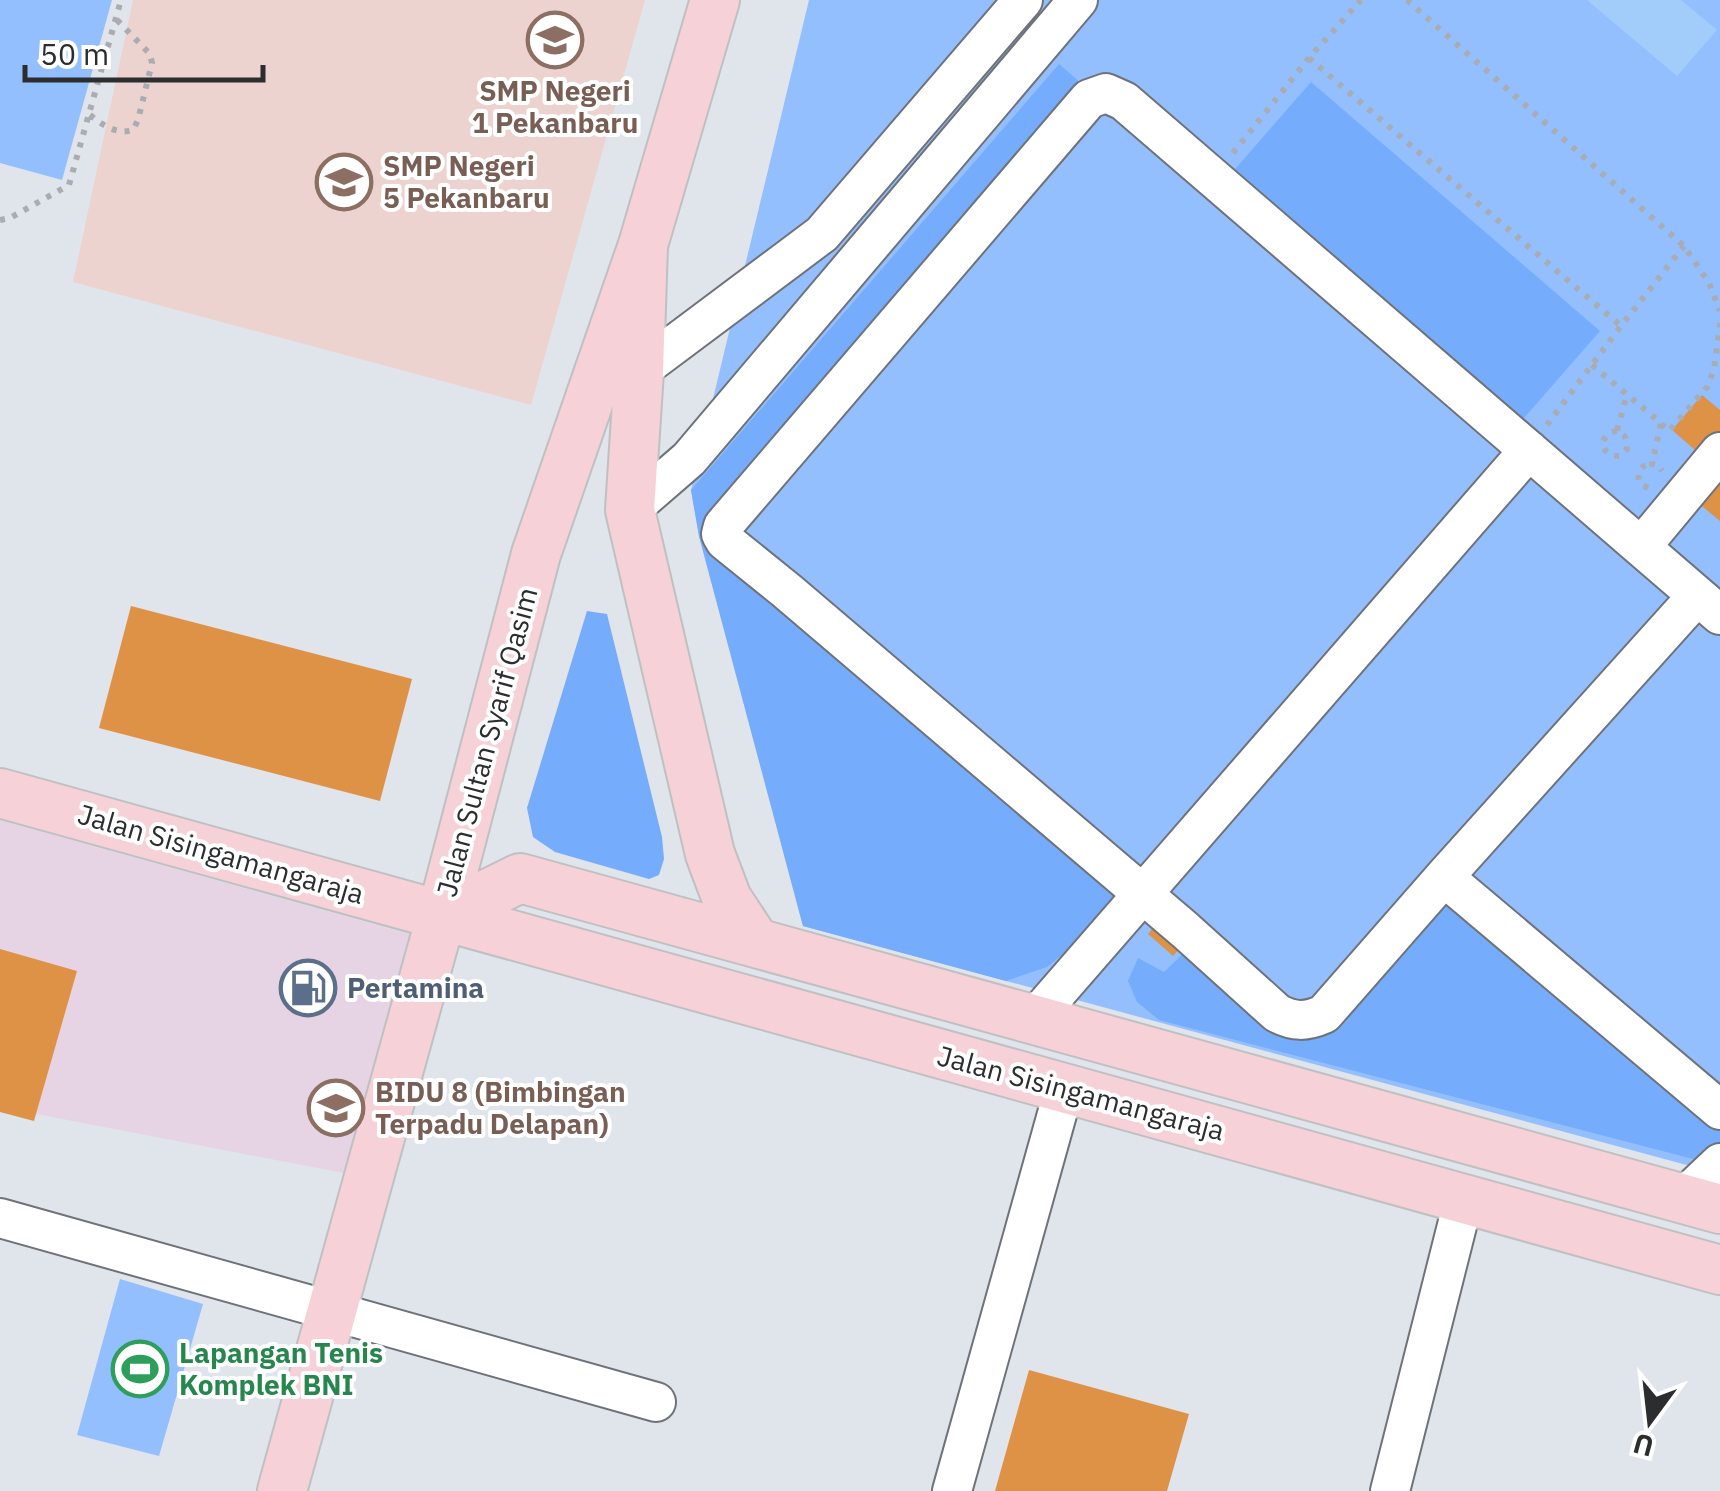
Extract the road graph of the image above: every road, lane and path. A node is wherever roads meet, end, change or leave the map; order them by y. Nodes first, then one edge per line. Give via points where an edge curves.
1 (122, 0) edge
2 (715, 0) edge
3 (1024, 0) edge
4 (1078, 0) edge
5 (1361, 0) edge
6 (1408, 0) edge
7 (116, 19) junction
8 (1310, 58) junction
9 (90, 115) junction
10 (1214, 178) junction
11 (0, 220) edge
12 (643, 245) junction
13 (1684, 246) junction
14 (1720, 311) edge
15 (1720, 323) edge
16 (1621, 326) junction
17 (1592, 364) junction
18 (639, 371) junction
19 (1627, 394) junction
20 (1660, 423) junction
21 (1617, 431) junction
22 (1529, 450) junction
23 (1720, 452) edge
24 (1652, 464) junction
25 (630, 510) junction
26 (1641, 547) junction
27 (1709, 606) edge
28 (0, 792) edge
29 (1444, 877) junction
30 (1142, 894) junction
31 (441, 917) junction
32 (756, 944) junction
33 (1034, 1020) junction
34 (1064, 1089) junction
35 (1720, 1110) edge
36 (1388, 1119) junction
37 (1720, 1163) edge
38 (1464, 1198) junction
39 (1701, 1204) edge
40 (0, 1218) edge
41 (1720, 1270) edge
42 (333, 1312) junction
43 (656, 1402) dead end
44 (282, 1491) edge
45 (952, 1491) edge
46 (1390, 1491) edge

1 - 7 path
2 - 12 main road, Jalan Sultan Syarif Qasim
3 - 18 street via 822,234
4 - 25 street via 689,458
5 - 8 path
6 - 13 path
7 - 9 path
7 - 9 path via 152,63 138,120 122,133
8 - 10 path
8 - 16 path
9 - 11 path via 68,185
10 - 22 street
10 - 30 street via 1124,100 1106,93 1089,100 721,534
12 - 18 main road
12 - 31 main road, Jalan Sultan Syarif Qasim via 536,554
13 - 14 path
13 - 16 path
15 - 20 path via 1707,386 1670,431
16 - 17 path
17 - 19 path
17 - 22 path
18 - 25 main road
19 - 20 path
19 - 21 path
20 - 24 path
21 - 21 path via 1627,449 1612,456 1602,444
22 - 26 street
22 - 30 street
23 - 26 street
24 - 24 path via 1663,473 1659,485 1647,488 1638,476
25 - 32 main road via 710,854 727,899
26 - 27 street
27 - 29 street
28 - 31 main road, Jalan Sisingamangaraja
29 - 30 street via 1324,1014 1303,1021 1277,1012
29 - 35 street
30 - 33 street
31 - 32 main road, Jalan Sisingamangaraja via 520,878
31 - 34 main road, Jalan Sisingamangaraja
31 - 42 main road, Jalan Sultan Syarif Qasim
32 - 33 main road, Jalan Sisingamangaraja
33 - 36 main road, Jalan Sisingamangaraja
34 - 38 main road, Jalan Sisingamangaraja
34 - 45 street
36 - 38 main road
36 - 39 main road, Jalan Sisingamangaraja
37 - 39 street
38 - 41 main road, Jalan Sisingamangaraja
38 - 46 street
40 - 42 street
42 - 43 street
42 - 44 main road, Jalan Sultan Syarif Qasim

